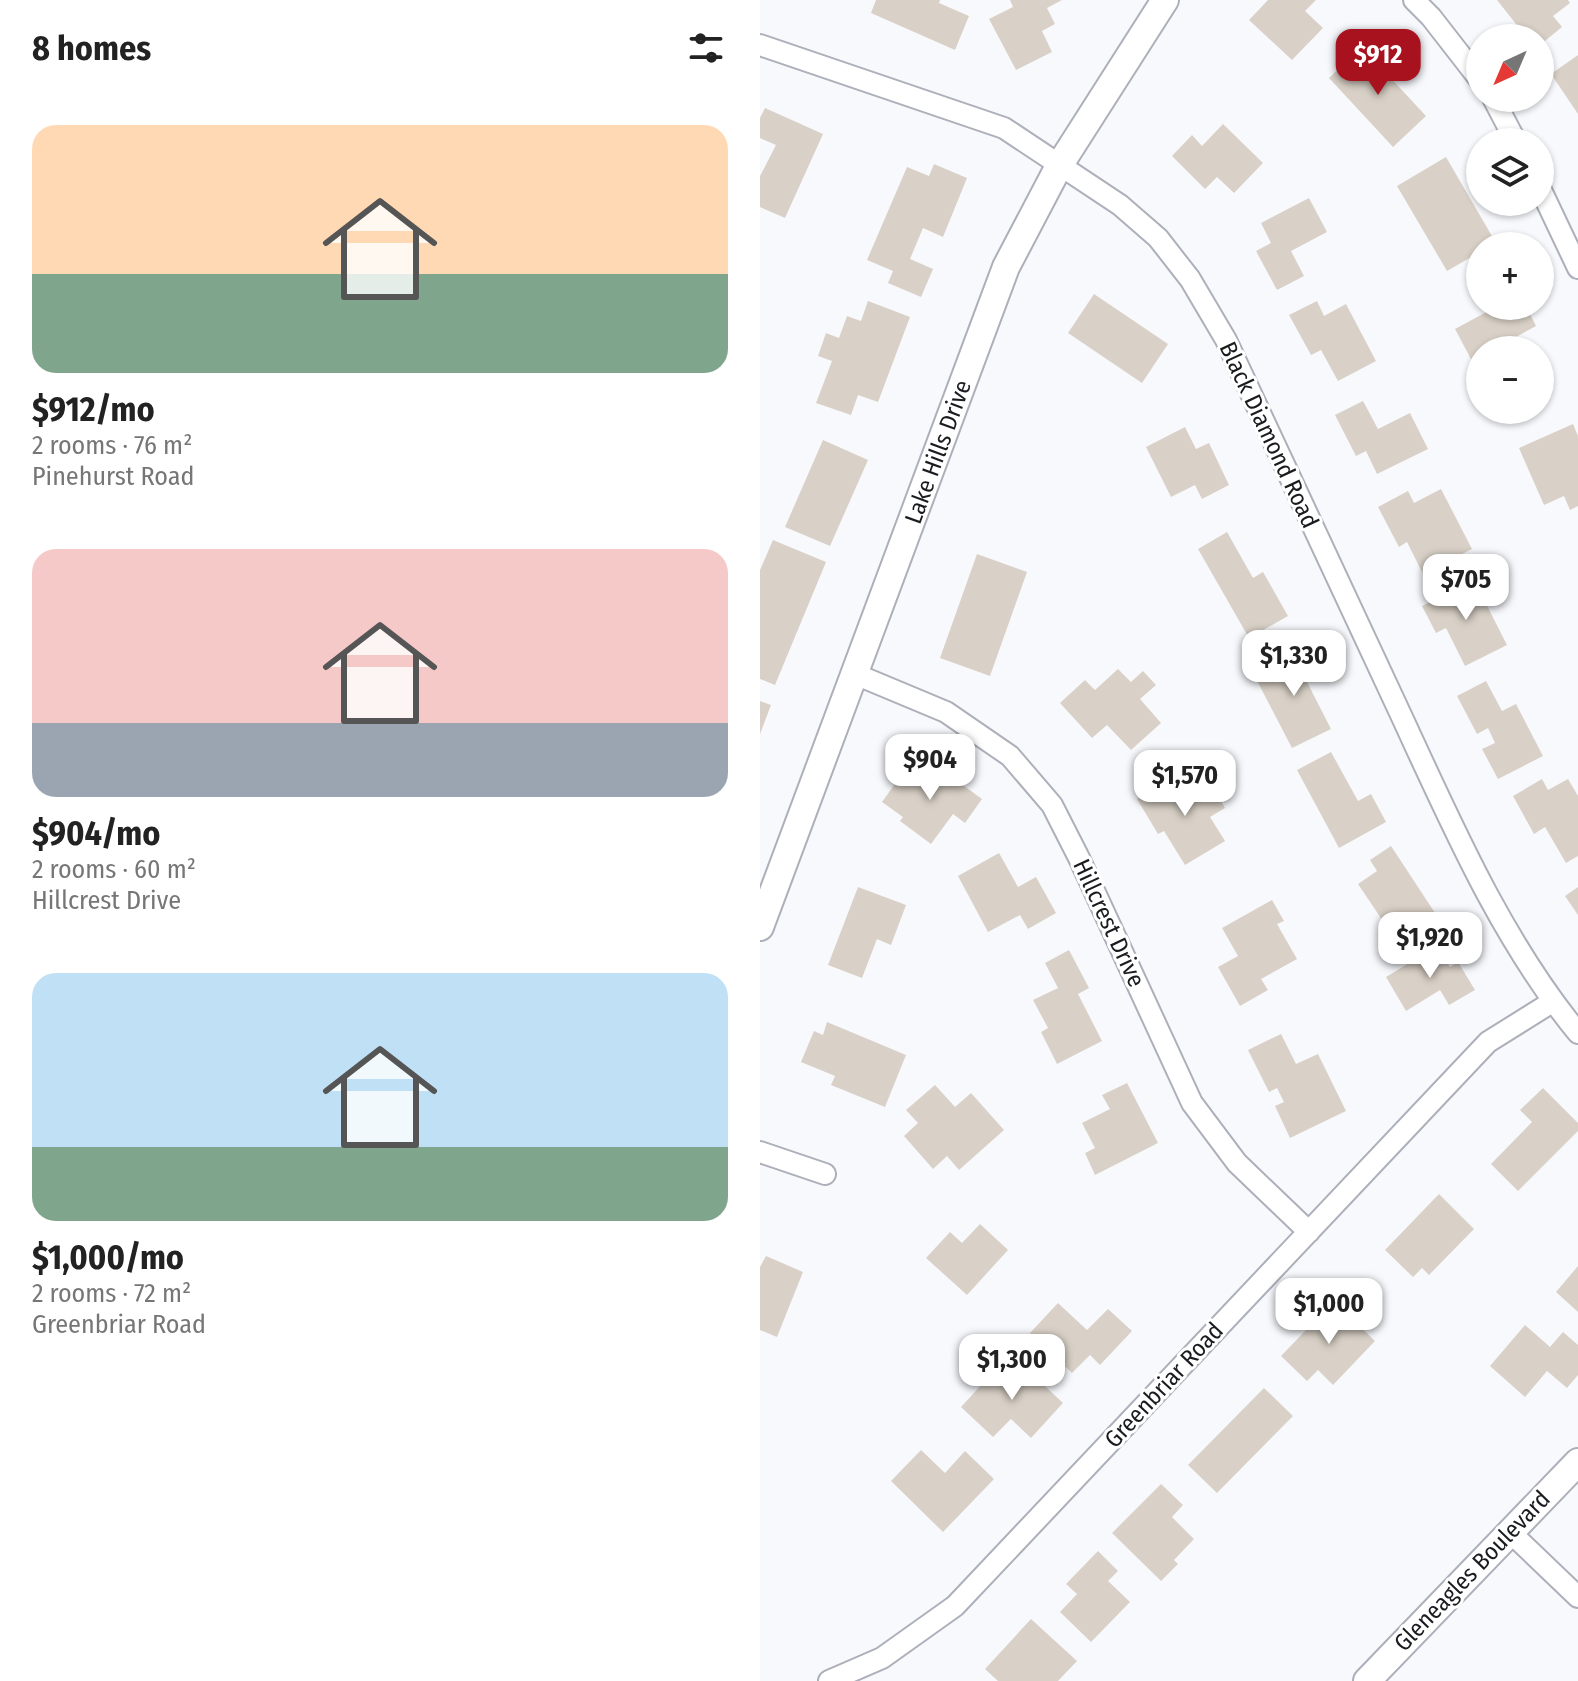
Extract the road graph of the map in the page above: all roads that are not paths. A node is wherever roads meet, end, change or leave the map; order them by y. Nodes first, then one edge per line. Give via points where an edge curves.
1 (1165, 0) edge
2 (1414, 0) edge
3 (760, 45) edge
4 (1466, 62) edge
5 (1059, 166) junction
6 (1553, 216) edge
7 (1578, 268) edge
8 (855, 674) junction
9 (760, 927) edge
10 (1552, 1002) junction
11 (1578, 1033) edge
12 (760, 1152) edge
13 (825, 1174) dead end
14 (1309, 1232) junction
15 (1578, 1462) edge
16 (1509, 1531) junction
17 (1578, 1597) edge
18 (829, 1681) edge
19 (1367, 1681) edge

1 - 5 street, Lake Hills Drive
2 - 4 street
3 - 5 street, Black Diamond Road via 1004,128
5 - 8 street, Lake Hills Drive via 1006,267
5 - 10 street, Black Diamond Road via 1120,205 1158,238 1226,340 1446,813 1500,918
6 - 7 street
8 - 9 street, Lake Hills Drive
8 - 14 street, Hillcrest Drive via 946,712 1010,756 1052,805 1192,1103 1237,1163
10 - 11 street, Black Diamond Road
10 - 14 street, Greenbriar Road via 1488,1042
12 - 13 street
14 - 18 street, Greenbriar Road via 955,1606 882,1658
15 - 16 street, Gleneagles Boulevard
16 - 17 street
16 - 19 street, Gleneagles Boulevard

